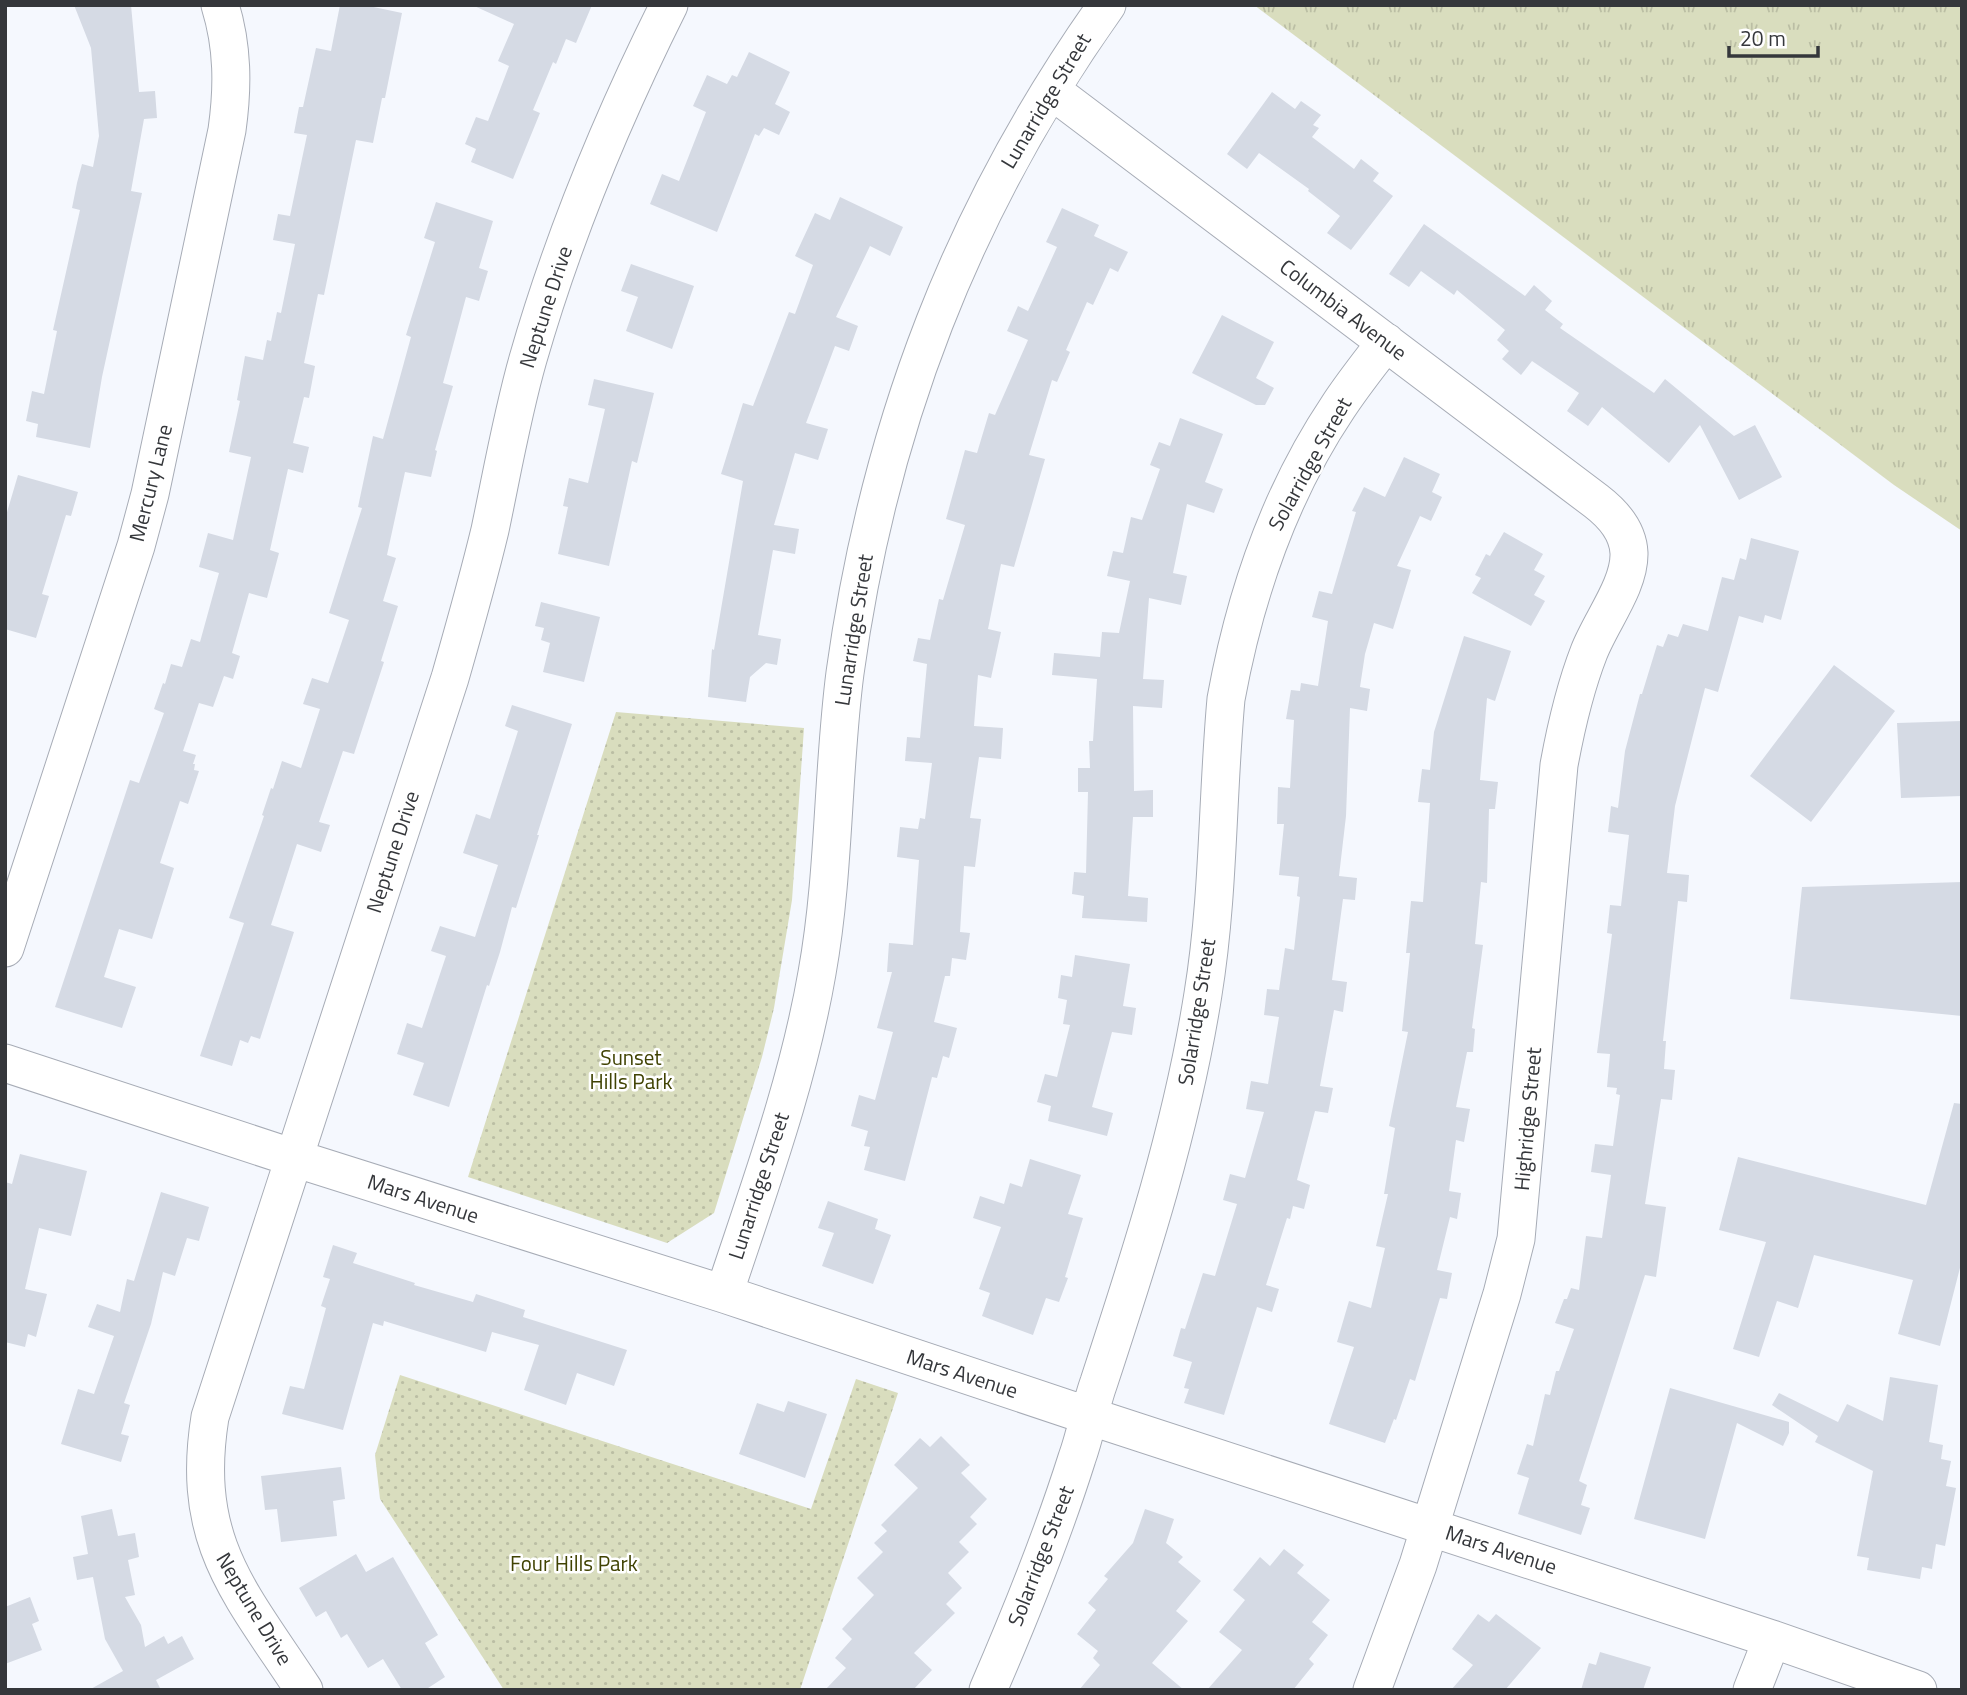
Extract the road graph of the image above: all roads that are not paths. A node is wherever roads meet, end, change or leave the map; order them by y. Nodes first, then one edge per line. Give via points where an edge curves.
1 (219, 5) edge
2 (669, 5) edge
3 (1107, 5) edge
4 (1051, 90) junction
5 (1386, 342) junction
6 (1636, 535) joint
7 (5, 948) edge
8 (5, 1063) edge
9 (294, 1158) junction
10 (724, 1294) junction
11 (1089, 1416) junction
12 (1429, 1526) junction
13 (1772, 1639) junction
14 (304, 1690) edge
15 (988, 1690) edge
16 (1372, 1690) edge
17 (1752, 1690) edge
18 (1918, 1690) edge

1 - 7 street, Mercury Lane via 231,61 227,130 153,481
2 - 9 street, Neptune Drive via 615,118 542,315 465,628
3 - 4 street, Lunarridge Street
4 - 5 street, Columbia Avenue
4 - 10 street, Lunarridge Street via 991,194 955,270 912,381 879,490 845,676 831,870 809,1014 783,1114
5 - 6 street, Columbia Avenue
5 - 11 street, Solarridge Street via 1338,407 1302,469 1268,540 1243,619 1226,699 1213,913 1198,1027 1152,1217
6 - 12 street, Highridge Street via 1626,578 1588,654 1559,765 1516,1239
8 - 9 street, Mars Avenue
9 - 10 street, Mars Avenue
9 - 14 street, Neptune Drive via 214,1404 204,1470 210,1522 228,1574
10 - 11 street, Mars Avenue
11 - 12 street, Mars Avenue
11 - 15 street, Solarridge Street via 1052,1528
12 - 13 street, Mars Avenue
12 - 16 street, Highridge Street
13 - 17 street
13 - 18 street, Mars Avenue

